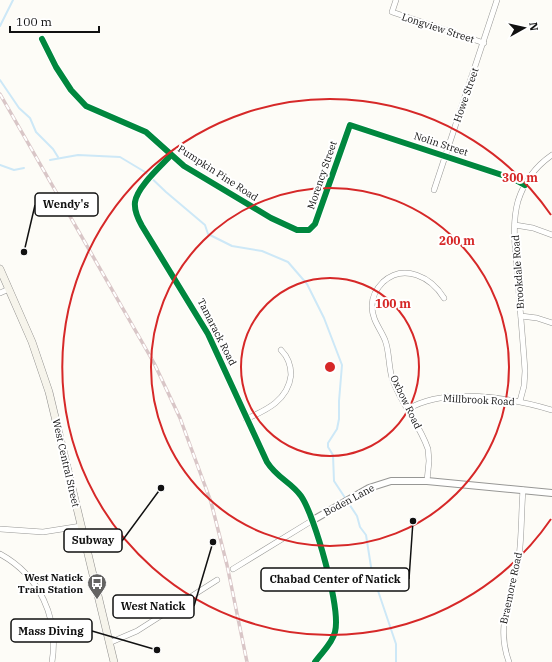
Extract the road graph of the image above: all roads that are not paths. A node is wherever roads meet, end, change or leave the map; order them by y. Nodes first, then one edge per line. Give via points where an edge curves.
1 (396, 0) edge
2 (498, 0) edge
3 (42, 39) dead end
4 (484, 43) junction
5 (350, 125) joint
6 (171, 155) junction
7 (552, 155) edge
8 (445, 156) junction
9 (525, 184) junction
10 (434, 190) dead end
11 (514, 225) junction
12 (309, 230) joint
13 (552, 235) edge
14 (0, 269) edge
15 (9, 289) junction
16 (0, 293) edge
17 (444, 298) dead end
18 (521, 316) junction
19 (552, 324) edge
20 (281, 350) dead end
21 (520, 401) junction
22 (408, 409) junction
23 (552, 410) edge
24 (246, 418) junction
25 (427, 481) junction
26 (522, 490) junction
27 (552, 493) edge
28 (313, 520) junction
29 (81, 526) junction
30 (0, 528) edge
31 (0, 554) edge
32 (233, 569) dead end
33 (217, 580) dead end
34 (109, 643) junction
35 (52, 662) edge
36 (114, 662) edge
37 (315, 662) edge
38 (509, 662) edge

1 - 4 street, Longview Street via 392,12
2 - 4 street, Howe Street
3 - 6 street, Pumpkin Pine Road via 56,67 81,102 146,132
4 - 8 street, Howe Street
5 - 8 street, Nolin Street
5 - 12 street, Morency Street via 317,220
6 - 12 street, Pumpkin Pine Road via 184,166 276,221 297,230
6 - 24 street, Tamarack Road via 146,183 135,202 139,220 206,329
7 - 9 street, Brookdale Road via 535,170
8 - 9 street, Nolin Street
8 - 10 street, Howe Street
9 - 11 street, Brookdale Road via 518,201
11 - 13 street
11 - 18 street, Brookdale Road
14 - 15 main road, West Central Street
15 - 16 street
15 - 29 main road, West Central Street via 49,392
17 - 22 street, Oxbow Road via 436,286 424,278 404,273 386,279 375,294 372,305 373,317 386,344 393,382
18 - 19 street via 537,318
18 - 21 street, Brookdale Road via 525,378
20 - 24 street via 291,368 287,389 273,405
21 - 22 street, Millbrook Road via 443,397 427,400
21 - 23 street, Millbrook Road
22 - 25 street, Oxbow Road via 428,449
24 - 28 street, Tamarack Road via 271,468 297,491
25 - 26 street, Boden Lane
25 - 28 street, Boden Lane via 391,481 376,485
26 - 27 street, Boden Lane
26 - 38 street, Braemore Road via 518,563 505,608 503,626 505,651
28 - 32 street, Boden Lane
28 - 37 street, Tamarack Road via 336,616 332,639
29 - 30 street via 47,532
29 - 34 main road, West Central Street
31 - 35 street via 22,569 42,597 53,631
33 - 34 street via 133,634
34 - 36 main road, West Central Street

